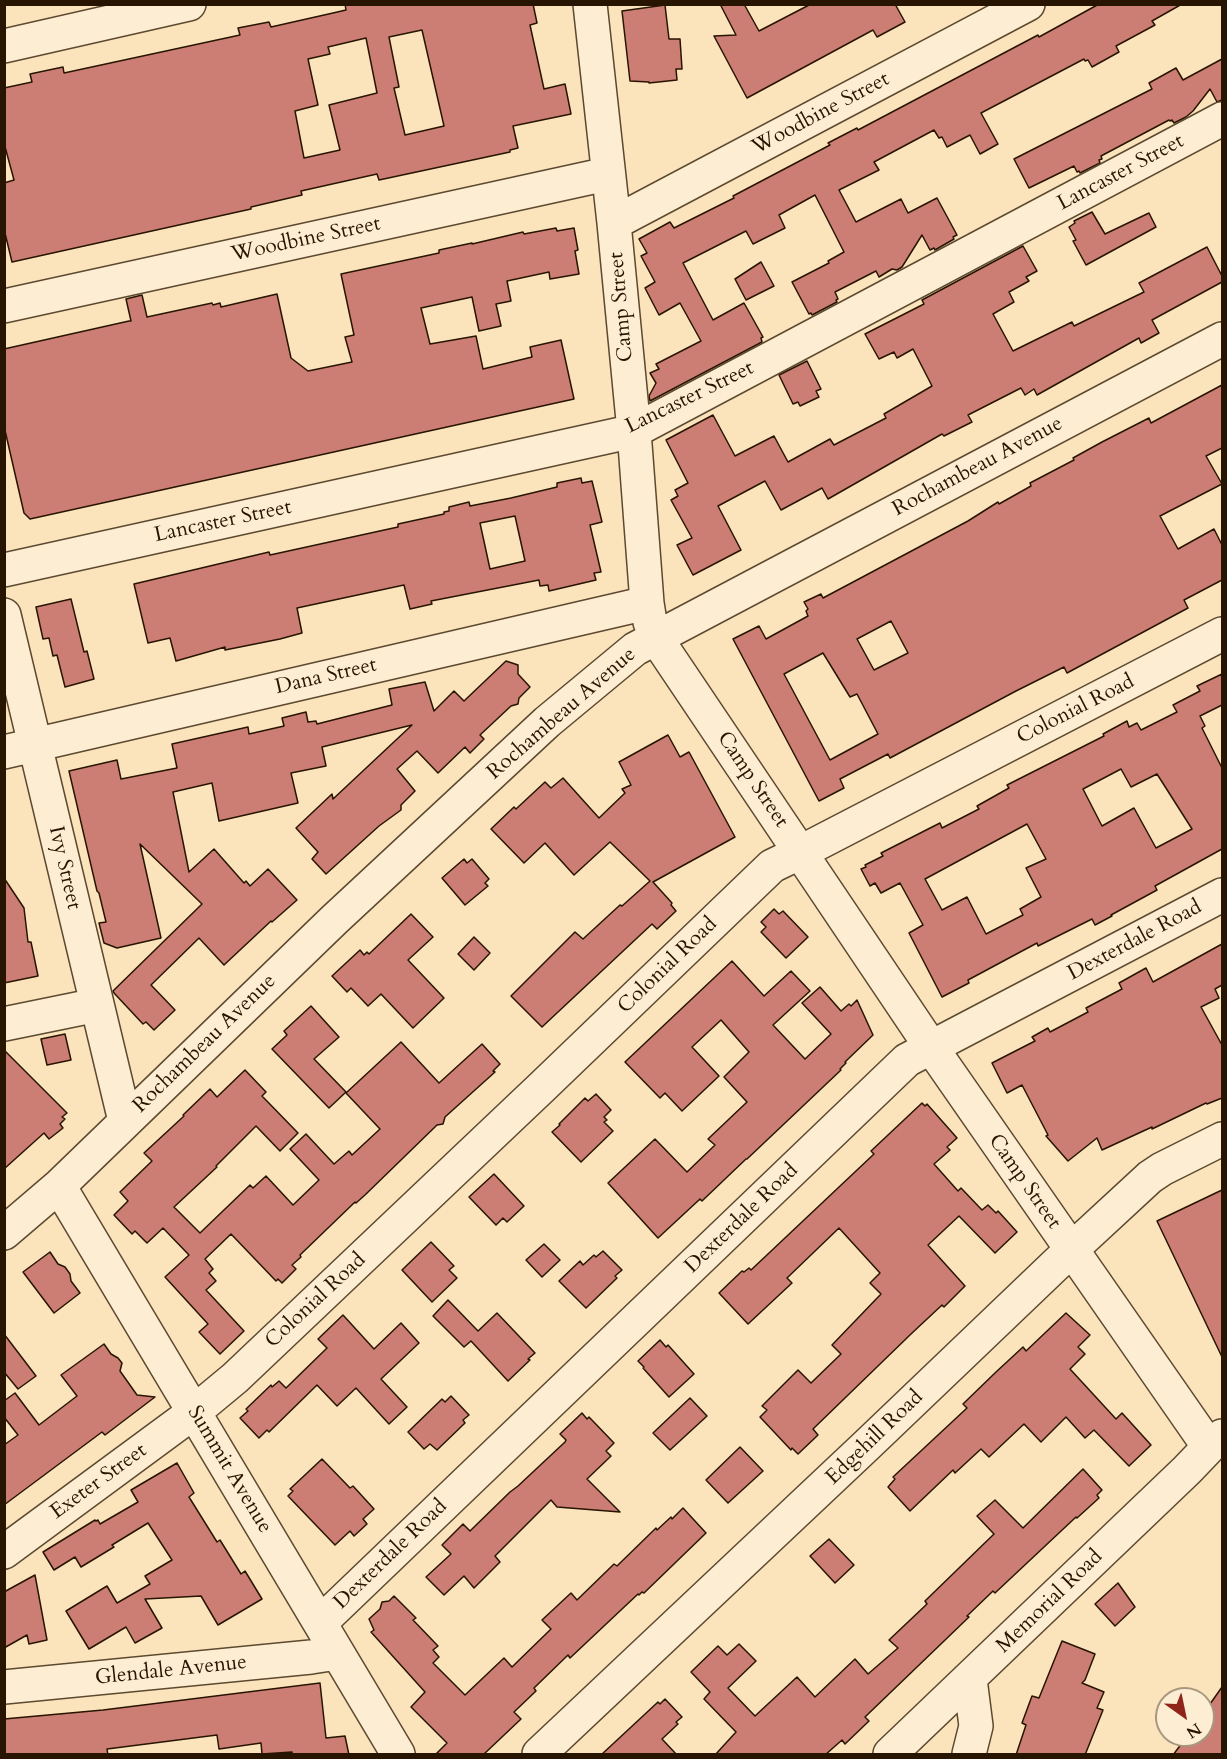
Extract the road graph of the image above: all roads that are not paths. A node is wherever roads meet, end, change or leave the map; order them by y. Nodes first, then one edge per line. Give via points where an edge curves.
1 (189, 4) edge
2 (590, 4) edge
3 (1028, 4) edge
4 (4, 46) edge
5 (1222, 119) edge
6 (608, 174) junction
7 (614, 223) junction
8 (4, 306) edge
9 (1222, 339) edge
10 (634, 430) junction
11 (4, 570) edge
12 (648, 603) junction
13 (4, 615) edge
14 (1222, 634) edge
15 (656, 638) junction
16 (20, 748) edge
17 (801, 852) junction
18 (1222, 895) edge
19 (97, 1005) junction
20 (4, 1024) edge
21 (931, 1047) junction
22 (125, 1121) junction
23 (1222, 1139) edge
24 (59, 1186) junction
25 (4, 1233) edge
26 (1071, 1250) junction
27 (194, 1412) junction
28 (1216, 1441) edge
29 (4, 1552) edge
30 (320, 1623) junction
31 (337, 1653) junction
32 (970, 1679) junction
33 (4, 1687) edge
34 (398, 1755) edge
35 (539, 1755) edge
36 (890, 1755) edge
37 (969, 1755) edge

1 - 4 street
2 - 6 street, Camp Street
3 - 7 street, Woodbine Street
5 - 10 street, Lancaster Street
6 - 7 street, Camp Street
6 - 8 street, Woodbine Street
7 - 10 street, Camp Street
9 - 15 street, Rochambeau Avenue
10 - 11 street, Lancaster Street
10 - 12 street, Camp Street
12 - 15 street, Camp Street
12 - 16 street, Dana Street
13 - 16 street, Ivy Street
14 - 17 street, Colonial Road
15 - 17 street, Camp Street
15 - 22 street, Rochambeau Avenue via 635,649 547,722
16 - 19 street, Ivy Street
17 - 21 street, Camp Street
17 - 27 street, Colonial Road via 772,866 235,1378
18 - 21 street, Dexterdale Road
19 - 20 street
19 - 22 street, Ivy Street
21 - 26 street, Camp Street
21 - 30 street, Dexterdale Road via 907,1060
22 - 24 street, Rochambeau Avenue
23 - 26 street, Edgehill Road via 1150,1177
24 - 25 street, Rochambeau Avenue
24 - 27 street, Summit Avenue
26 - 28 street, Camp Street
26 - 35 street, Edgehill Road
27 - 29 street, Exeter Street
27 - 30 street, Summit Avenue
28 - 32 street, Memorial Road
30 - 31 street, Summit Avenue
31 - 33 street, Glendale Avenue
31 - 34 street, Summit Avenue
32 - 36 street, Memorial Road
32 - 37 street via 976,1726

